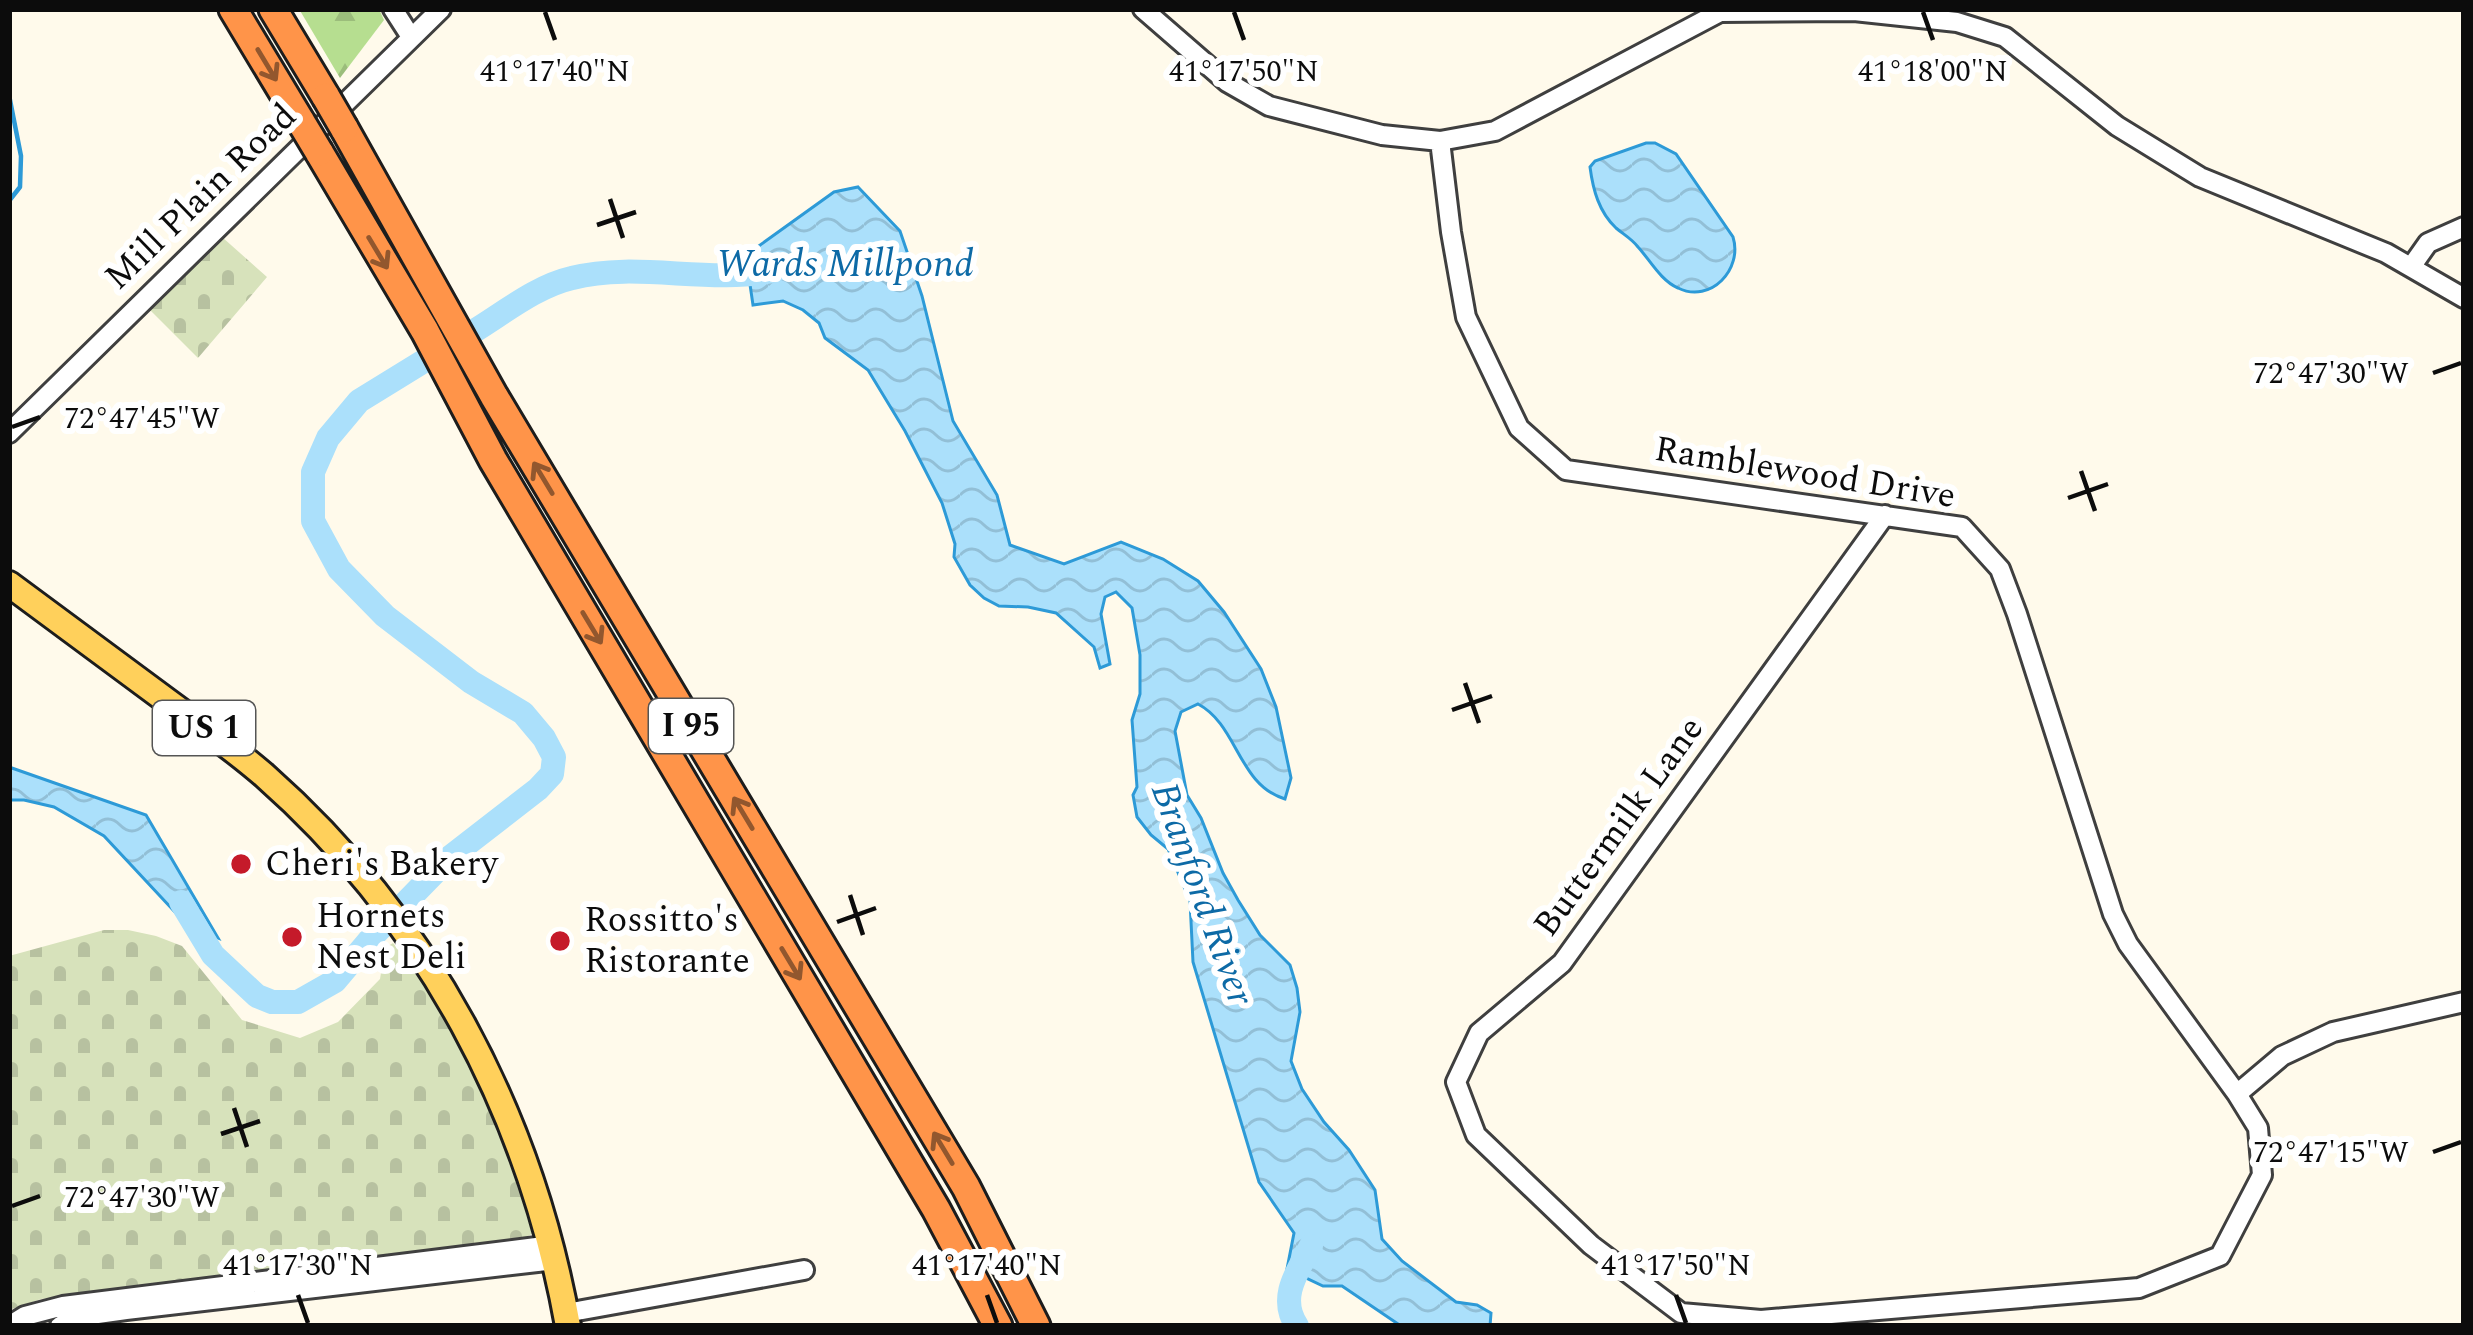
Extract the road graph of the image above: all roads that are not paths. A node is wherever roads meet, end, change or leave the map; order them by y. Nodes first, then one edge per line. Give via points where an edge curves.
1 (233, 9) edge
2 (273, 9) edge
3 (393, 9) edge
4 (441, 9) edge
5 (1720, 10) edge
6 (1157, 14) edge
7 (411, 38) junction
8 (1440, 141) junction
9 (2464, 227) edge
10 (2411, 267) junction
11 (2464, 298) edge
12 (9, 433) edge
13 (1885, 515) junction
14 (9, 584) edge
15 (2464, 1002) edge
16 (2237, 1094) junction
17 (2262, 1175) joint
18 (966, 1187) junction
19 (553, 1252) junction
20 (803, 1270) dead end
21 (567, 1319) edge
22 (9, 1326) edge
23 (60, 1326) edge
24 (998, 1326) edge
25 (1036, 1326) edge
26 (1050, 1326) edge

1 -> 24 highway, I 95, bridge
18 -> 2 highway, I 95, bridge
3 - 7 street
4 - 7 street, Mill Plain Road
5 - 8 street via 1495,131
5 - 10 street via 1854,11 1958,22 2005,37 2117,126 2200,177
6 - 8 street via 1227,82 1269,106
7 - 12 street, Mill Plain Road
8 - 13 street, Ramblewood Drive via 1466,317 1519,428 1566,470
9 - 10 street via 2428,243
10 - 11 street
13 - 16 street, Ramblewood Drive via 1962,526 2000,569 2113,914
13 - 17 street, Buttermilk Lane via 1564,962 1479,1033 1456,1082 1475,1135 1592,1246 1681,1313 1761,1320 2139,1288 2220,1256
14 - 19 main road, US 1 via 244,758 379,896 441,983 488,1070
15 - 16 street via 2333,1032 2282,1056
16 - 17 street, Ramblewood Drive via 2258,1128
18 - 25 highway, I 95
18 - 26 highway
19 - 21 main road, US 1
19 - 22 street via 63,1306
19 - 23 street via 76,1317
20 - 21 street

